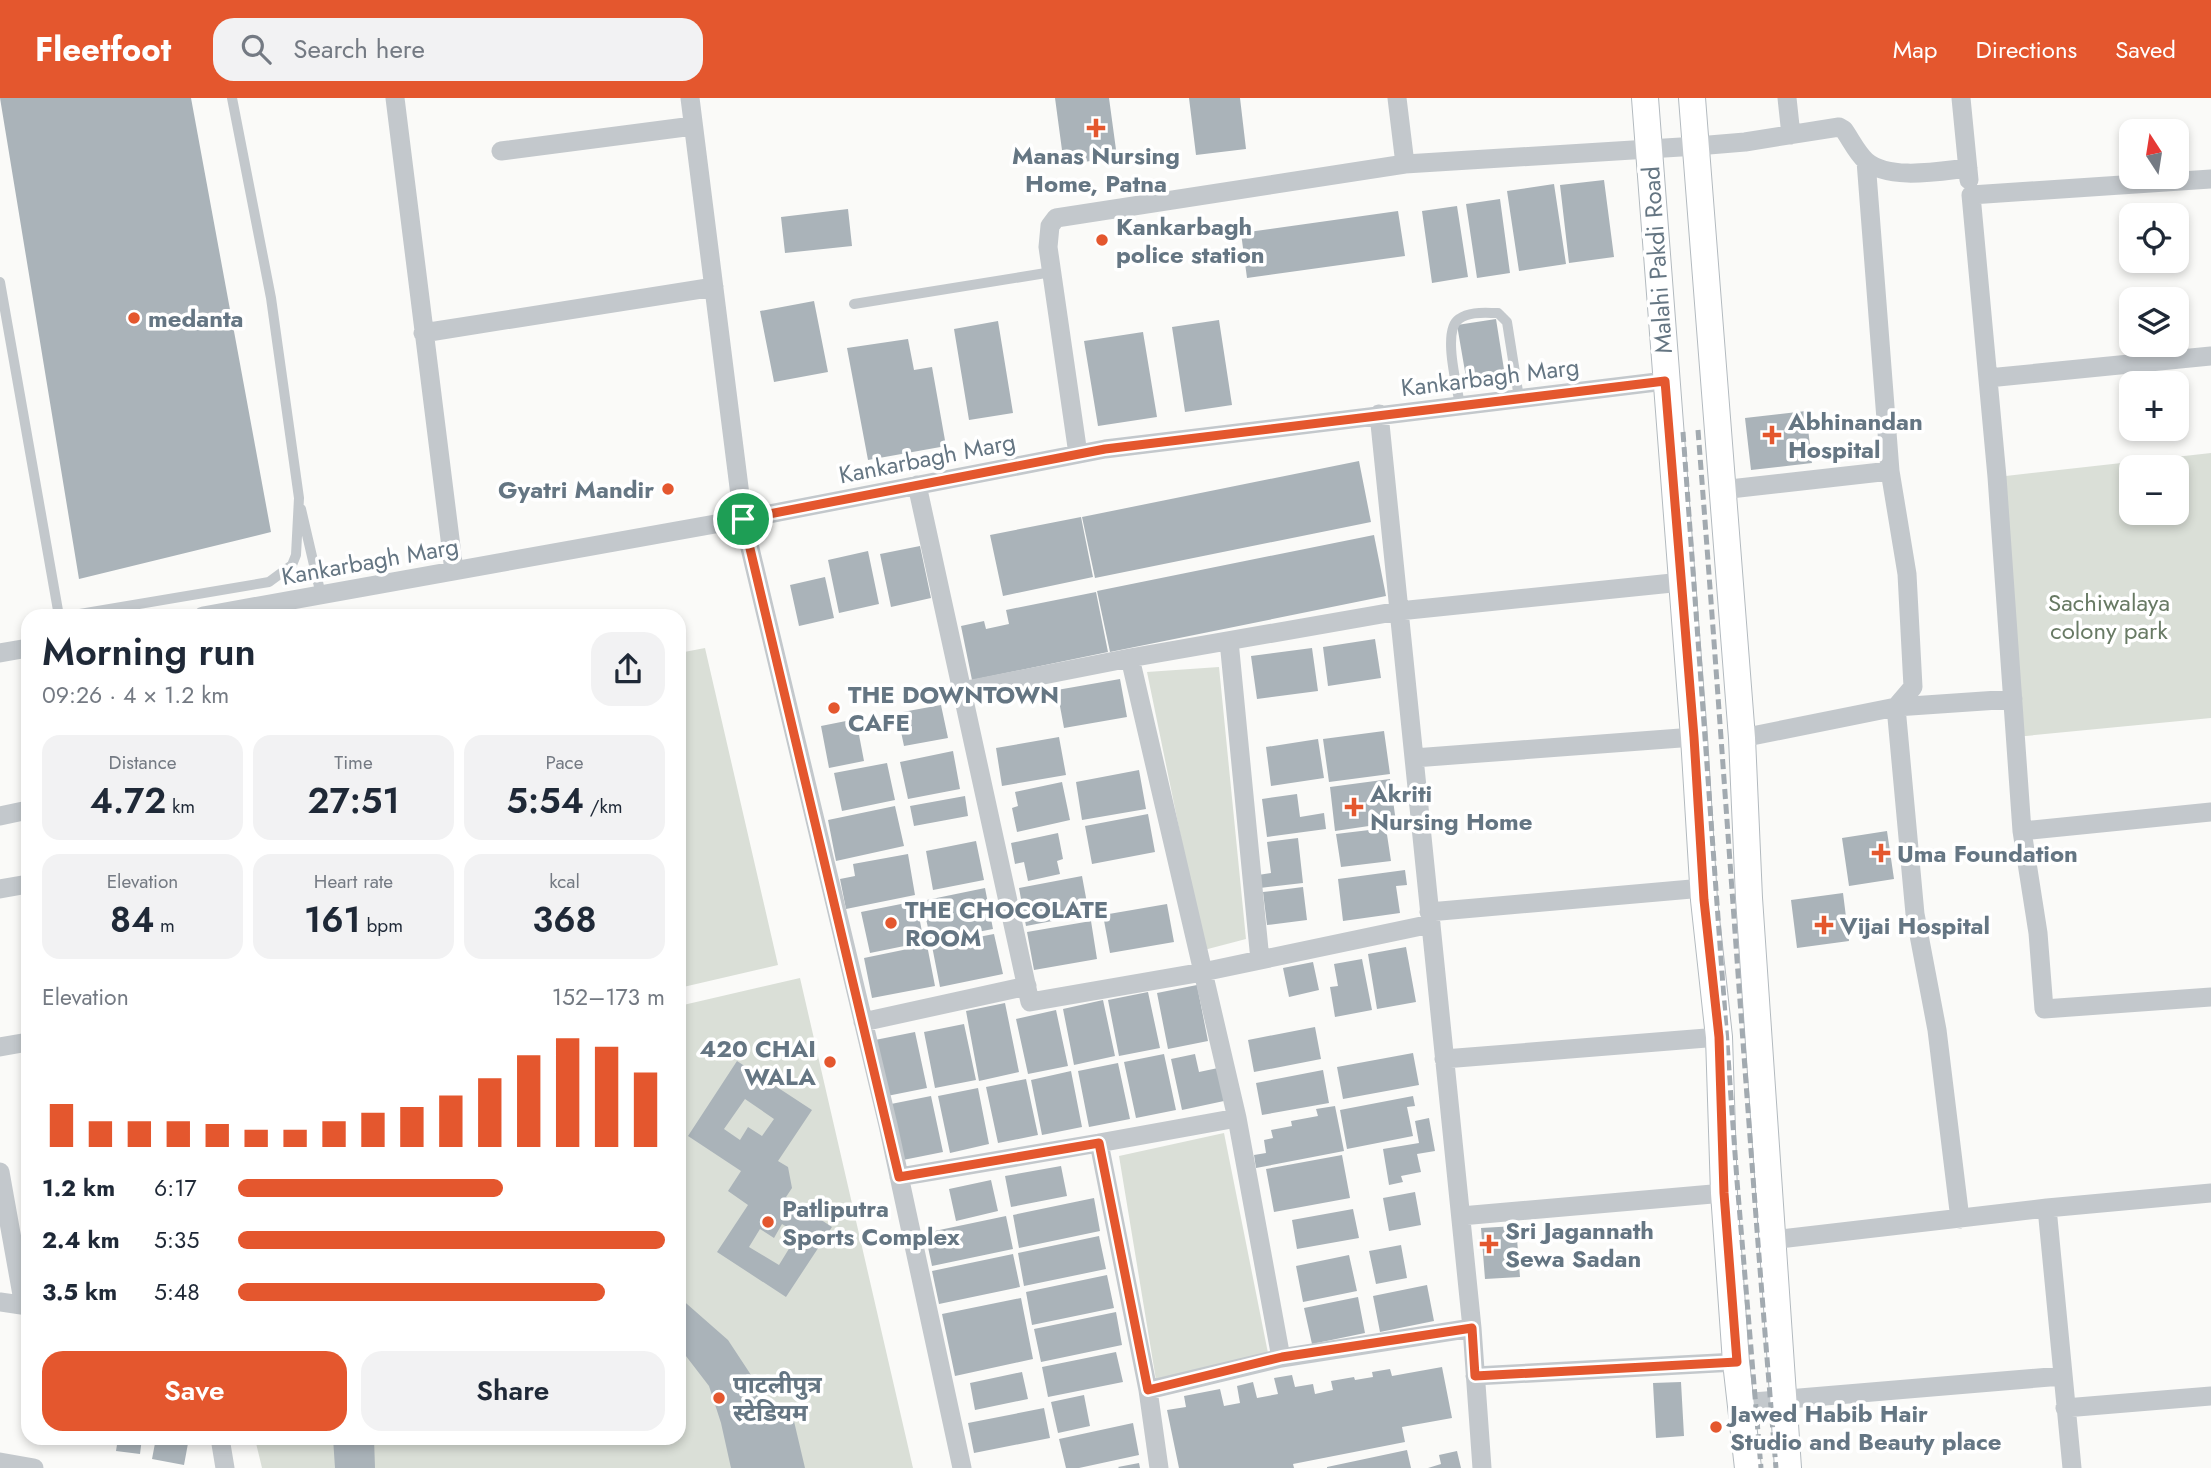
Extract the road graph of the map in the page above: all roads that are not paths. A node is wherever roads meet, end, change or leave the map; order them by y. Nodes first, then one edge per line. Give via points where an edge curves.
1 (232, 98) edge
2 (396, 98) edge
3 (690, 98) edge
4 (1397, 98) edge
5 (1645, 98) edge
6 (1692, 98) edge
7 (1787, 98) edge
8 (1961, 98) edge
9 (693, 126) junction
10 (1791, 135) junction
11 (1698, 146) junction
12 (1649, 148) junction
13 (501, 150) dead end
14 (1866, 161) junction
15 (1405, 164) junction
16 (1968, 168) junction
17 (2211, 179) edge
18 (1971, 195) junction
19 (1052, 272) junction
20 (0, 282) edge
21 (714, 287) junction
22 (854, 304) dead end
23 (423, 333) junction
24 (2211, 356) edge
25 (1988, 378) junction
26 (1665, 381) junction
27 (1519, 398) junction
28 (1460, 405) junction
29 (1379, 414) junction
30 (1078, 454) junction
31 (1890, 471) junction
32 (917, 485) junction
33 (1721, 490) junction
34 (299, 498) junction
35 (743, 519) junction
36 (454, 571) junction
37 (1682, 582) junction
38 (321, 595) junction
39 (58, 609) edge
40 (109, 609) edge
41 (242, 609) edge
42 (1399, 611) junction
43 (1229, 641) junction
44 (21, 649) edge
45 (0, 653) edge
46 (1130, 658) junction
47 (962, 691) junction
48 (2013, 699) junction
49 (1895, 707) junction
50 (1694, 737) junction
51 (1742, 738) junction
52 (1414, 758) junction
53 (21, 812) edge
54 (2211, 812) edge
55 (0, 816) edge
56 (2022, 831) junction
57 (21, 885) edge
58 (1703, 888) junction
59 (0, 889) edge
60 (1430, 918) junction
61 (1260, 960) junction
62 (1203, 972) junction
63 (1027, 986) junction
64 (2211, 997) edge
65 (863, 1022) junction
66 (1719, 1037) junction
67 (21, 1043) edge
68 (0, 1047) edge
69 (1444, 1059) junction
70 (1237, 1118) junction
71 (1099, 1143) junction
72 (0, 1172) edge
73 (899, 1177) junction
74 (1724, 1193) junction
75 (2211, 1193) edge
76 (2047, 1208) junction
77 (1461, 1216) junction
78 (1960, 1219) junction
79 (1772, 1240) junction
80 (21, 1280) edge
81 (0, 1302) edge
82 (21, 1305) edge
83 (1472, 1328) junction
84 (1282, 1357) junction
85 (1737, 1362) junction
86 (1475, 1376) junction
87 (2062, 1376) junction
88 (1148, 1390) junction
89 (2211, 1396) edge
90 (1783, 1400) junction
91 (1741, 1403) junction
92 (2065, 1408) junction
93 (221, 1445) edge
94 (0, 1462) edge
95 (34, 1468) edge
96 (225, 1468) edge
97 (962, 1468) edge
98 (1159, 1468) edge
99 (1482, 1468) edge
100 (1748, 1468) edge
101 (1788, 1468) edge
102 (2071, 1468) edge

1 - 34 lane via 271,298
2 - 23 street
3 - 9 street
4 - 15 street
5 - 12 main road, Malahi Pakdi Road
6 - 11 main road
7 - 10 street
8 - 16 street
9 - 13 street
9 - 21 street
10 - 11 street
10 - 14 street via 1841,128
11 - 12 street
11 - 33 main road
12 - 15 street
12 - 26 main road, Malahi Pakdi Road
14 - 16 street via 1901,173
14 - 31 street
15 - 19 street via 1056,218 1048,234
16 - 18 street
17 - 18 street
18 - 25 street
19 - 22 lane
19 - 30 street
20 - 39 lane
21 - 23 street
21 - 35 street
23 - 36 street
24 - 25 street
25 - 48 street
26 - 27 street, Kankarbagh Marg
26 - 37 main road, Malahi Pakdi Road
27 - 28 street, Kankarbagh Marg
27 - 28 lane via 1507,322 1498,313 1476,313 1458,319 1451,331
28 - 29 street, Kankarbagh Marg
29 - 30 street, Kankarbagh Marg
29 - 42 street
30 - 32 street, Kankarbagh Marg
31 - 33 street
31 - 49 street via 1907,574 1913,687
32 - 35 street, Kankarbagh Marg
32 - 47 street
33 - 51 main road
34 - 38 lane
34 - 40 lane via 296,555 292,565 269,582
35 - 36 street, Kankarbagh Marg
35 - 65 street
36 - 38 street, Kankarbagh Marg
37 - 42 street
37 - 50 main road, Malahi Pakdi Road
38 - 41 street, Kankarbagh Marg
42 - 43 street
42 - 52 street
43 - 46 street
43 - 61 street
44 - 45 street
46 - 47 street
46 - 62 street
47 - 63 street
48 - 49 street
48 - 56 street
49 - 51 street
49 - 78 street via 1915,914 1937,1030
50 - 52 street
50 - 58 main road, Malahi Pakdi Road
51 - 79 main road
52 - 60 street
53 - 55 street
54 - 56 street
56 - 64 street via 2044,1009
57 - 59 street
58 - 60 street
58 - 66 main road, Malahi Pakdi Road
60 - 61 street
60 - 69 street
61 - 62 street
62 - 63 street via 1030,1002
62 - 70 street
63 - 65 street
65 - 73 street
66 - 69 street
66 - 74 main road, Malahi Pakdi Road
67 - 68 street
69 - 77 street
70 - 71 street
70 - 84 street
71 - 73 street
71 - 88 street
72 - 80 street
73 - 97 street
74 - 77 street
74 - 85 main road, Malahi Pakdi Road
75 - 76 street
76 - 78 street
76 - 87 street
77 - 83 street
78 - 79 street
79 - 90 main road
81 - 82 street
83 - 84 street
83 - 86 street
84 - 88 street
85 - 86 street
85 - 91 main road, Malahi Pakdi Road
86 - 99 street
87 - 90 street
87 - 92 street
88 - 98 street
89 - 92 street
90 - 91 street
90 - 101 main road
91 - 100 main road, Malahi Pakdi Road
92 - 102 street
93 - 96 street
94 - 95 street

